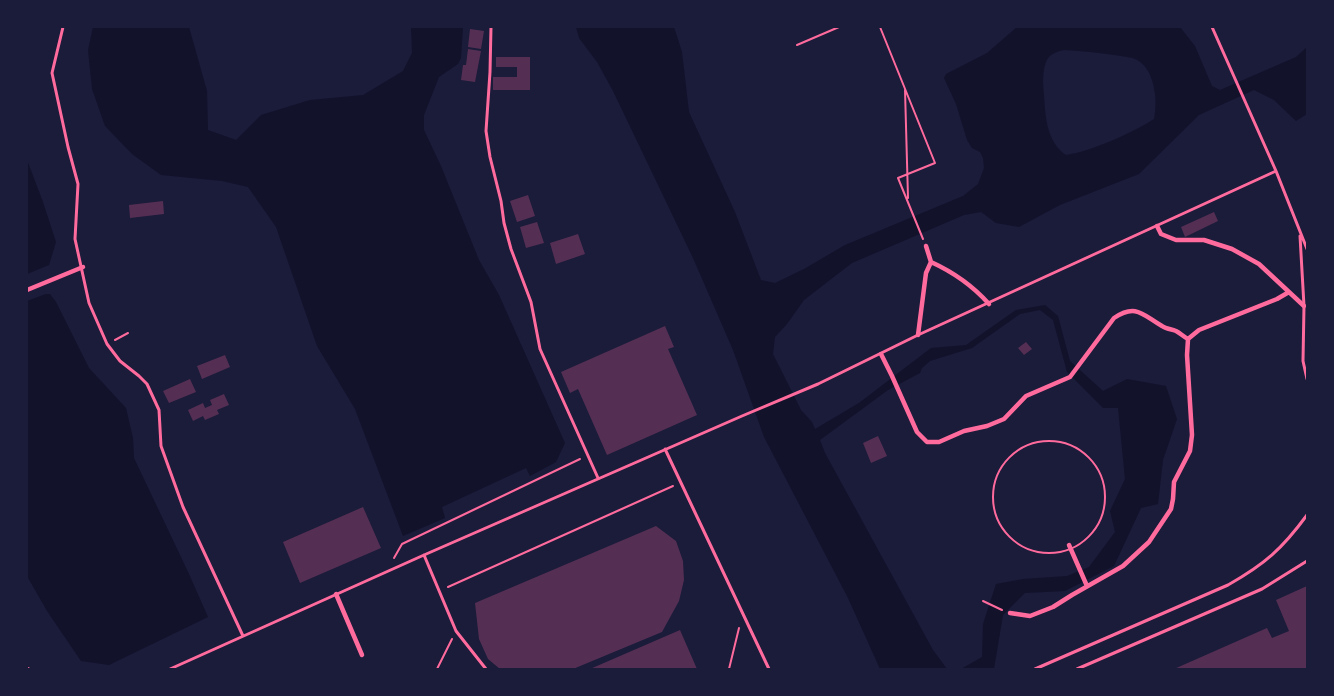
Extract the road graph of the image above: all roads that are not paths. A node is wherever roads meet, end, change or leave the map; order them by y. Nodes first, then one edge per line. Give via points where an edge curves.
1 (63, 27) edge
2 (491, 27) edge
3 (1212, 27) edge
4 (1276, 171) junction
5 (1157, 225) junction
6 (1300, 231) junction
7 (926, 246) road end
8 (1307, 249) edge
9 (931, 262) junction
10 (82, 267) junction
11 (27, 290) edge
12 (1289, 292) junction
13 (989, 304) junction
14 (1304, 306) junction
15 (918, 335) junction
16 (1188, 339) junction
17 (881, 354) junction
18 (1307, 379) edge
19 (665, 449) junction
20 (598, 478) junction
21 (1307, 515) edge
22 (1070, 546) road end
23 (424, 555) junction
24 (1307, 561) edge
25 (1086, 584) junction
26 (336, 594) junction
27 (1010, 613) road end
28 (243, 636) junction
29 (362, 655) dead end
30 (170, 669) edge
31 (486, 669) edge
32 (769, 669) edge
33 (1035, 669) edge
34 (1077, 669) edge

1 - 10 lane via 52,73 78,184 75,239
2 - 20 lane via 486,131 504,224 531,302 540,349
3 - 4 lane
4 - 5 lane
4 - 6 lane
5 - 12 street via 1161,234 1176,240 1204,240 1232,249 1259,264
5 - 13 lane
6 - 8 lane
6 - 14 lane
7 - 9 street
9 - 13 street via 979,292
9 - 15 street
10 - 11 street
10 - 28 lane via 89,303 107,344 147,384 159,410 162,446 183,507
12 - 14 street
12 - 16 street via 1199,330
13 - 15 lane
14 - 18 lane via 1303,361
15 - 17 lane
16 - 17 street via 1141,312 1122,313 1114,318 1070,377 1026,396 1004,419 939,442 927,442 917,432
16 - 25 street via 1192,435 1190,451 1174,482 1171,509 1149,542 1124,566
17 - 19 lane
19 - 20 lane
19 - 32 lane
20 - 23 lane
21 - 33 lane via 1272,556 1228,585
22 - 25 street
23 - 26 lane
23 - 31 lane via 456,631
24 - 34 lane via 1262,589
25 - 27 street via 1053,608 1030,616
26 - 28 lane
26 - 29 street
28 - 30 lane

